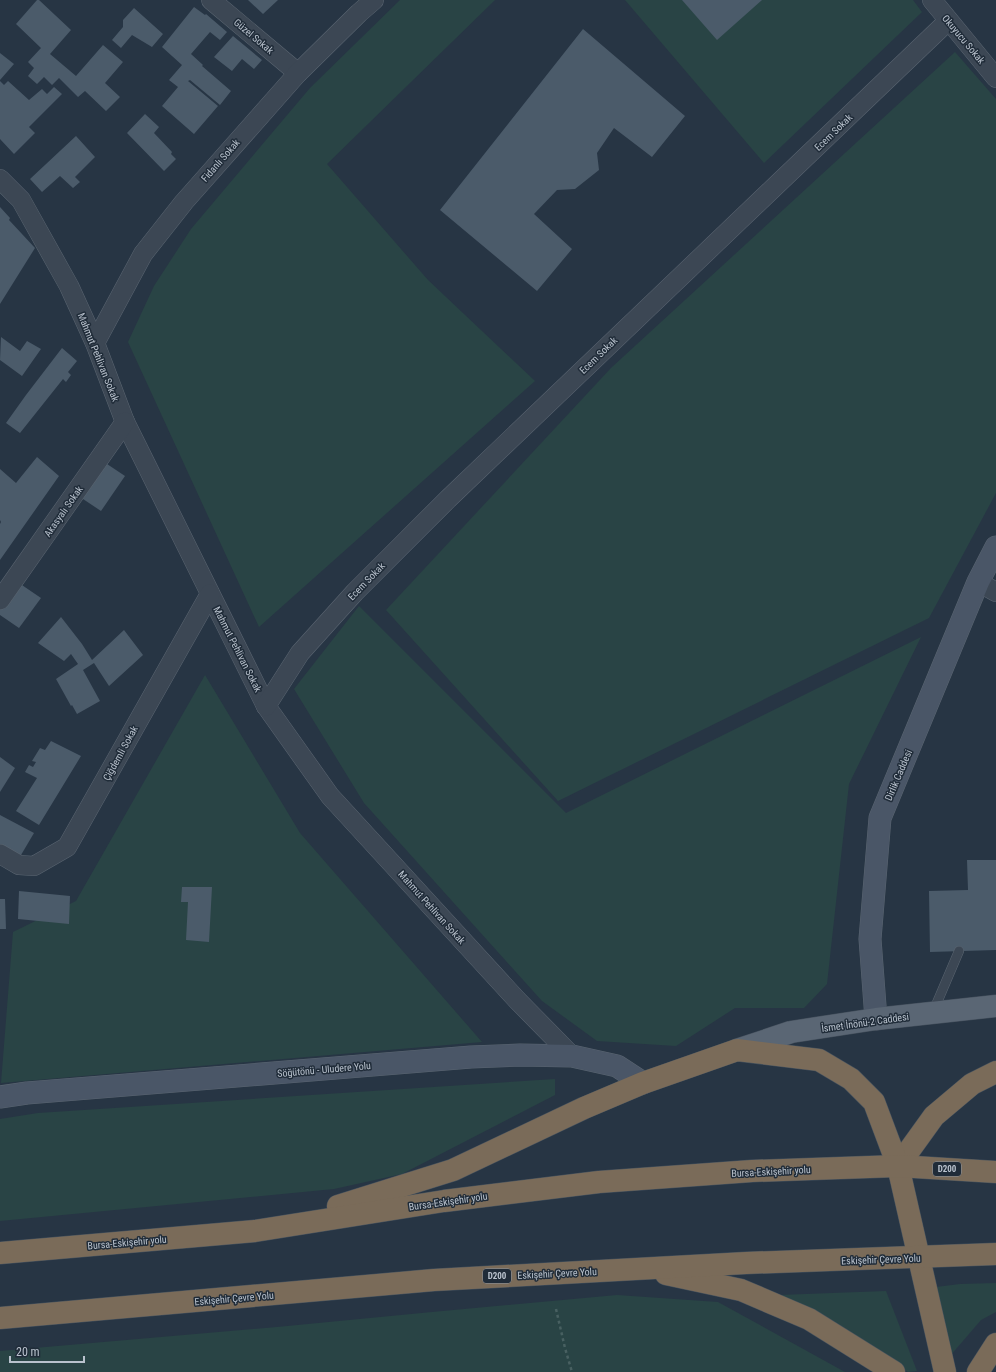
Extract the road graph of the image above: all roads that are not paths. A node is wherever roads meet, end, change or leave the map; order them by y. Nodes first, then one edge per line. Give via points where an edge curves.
1 (210, 0) edge
2 (374, 0) edge
3 (932, 0) edge
4 (948, 21) junction
5 (993, 70) edge
6 (298, 73) junction
7 (0, 179) edge
8 (95, 343) junction
9 (125, 422) junction
10 (996, 547) edge
11 (987, 587) edge
12 (210, 594) junction
13 (0, 600) edge
14 (266, 706) junction
15 (0, 854) edge
16 (959, 951) dead end
17 (996, 1006) edge
18 (933, 1013) junction
19 (876, 1019) junction
20 (737, 1050) junction
21 (572, 1056) junction
22 (996, 1072) edge
23 (643, 1083) junction
24 (0, 1097) edge
25 (898, 1166) junction
26 (996, 1172) edge
27 (255, 1232) junction
28 (0, 1253) edge
29 (996, 1254) edge
30 (919, 1258) junction
31 (641, 1268) junction
32 (0, 1318) edge
33 (996, 1344) edge
34 (894, 1372) edge
35 (945, 1372) edge
36 (978, 1372) edge

1 - 6 street, Güzel Sokak
2 - 6 street, Fidanlı Sokak
3 - 4 street, Okuyucu Sokak
4 - 5 street, Okuyucu Sokak
4 - 14 street, Ecem Sokak via 448,499 355,592 300,653
6 - 8 street, Fidanlı Sokak via 184,202 143,254
7 - 8 street, Mahmut Pehlivan Sokak via 21,200 69,286
8 - 9 street, Mahmut Pehlivan Sokak
9 - 12 street, Mahmut Pehlivan Sokak
9 - 13 street, Akasyalı Sokak
10 - 11 street, Dirlik Caddesi
11 - 19 street, Dirlik Caddesi via 880,818 870,939
12 - 14 street, Mahmut Pehlivan Sokak
12 - 15 street, Çiğdemli Sokak via 67,847 34,866 20,865
14 - 21 street, Mahmut Pehlivan Sokak via 330,796 517,1000
16 - 18 lane
17 - 18 main road, İsmet İnönü-2 Caddesi
18 - 19 main road, İsmet İnönü-2 Caddesi
19 - 20 main road, İsmet İnönü-2 Caddesi via 791,1032
20 - 23 highway
20 - 25 highway via 819,1060 851,1079 874,1102
21 - 23 street, Söğütönü - Uludere Yolu via 617,1066
21 - 24 street, Söğütönü - Uludere Yolu via 471,1057 34,1092
22 - 25 highway via 972,1084 934,1116
23 - 27 highway via 453,1170
25 - 26 highway, D200
25 - 27 highway, Bursa-Eskişehir yolu / D200 via 752,1171 599,1182 444,1200
25 - 30 highway
27 - 28 highway, Bursa-Eskişehir yolu / D200
29 - 30 highway, Eskişehir Çevre Yolu / D200
30 - 31 highway, Eskişehir Çevre Yolu / D200
30 - 35 highway
31 - 32 highway, Eskişehir Çevre Yolu / D200 via 434,1280
31 - 34 highway via 741,1290 809,1320
33 - 36 highway

